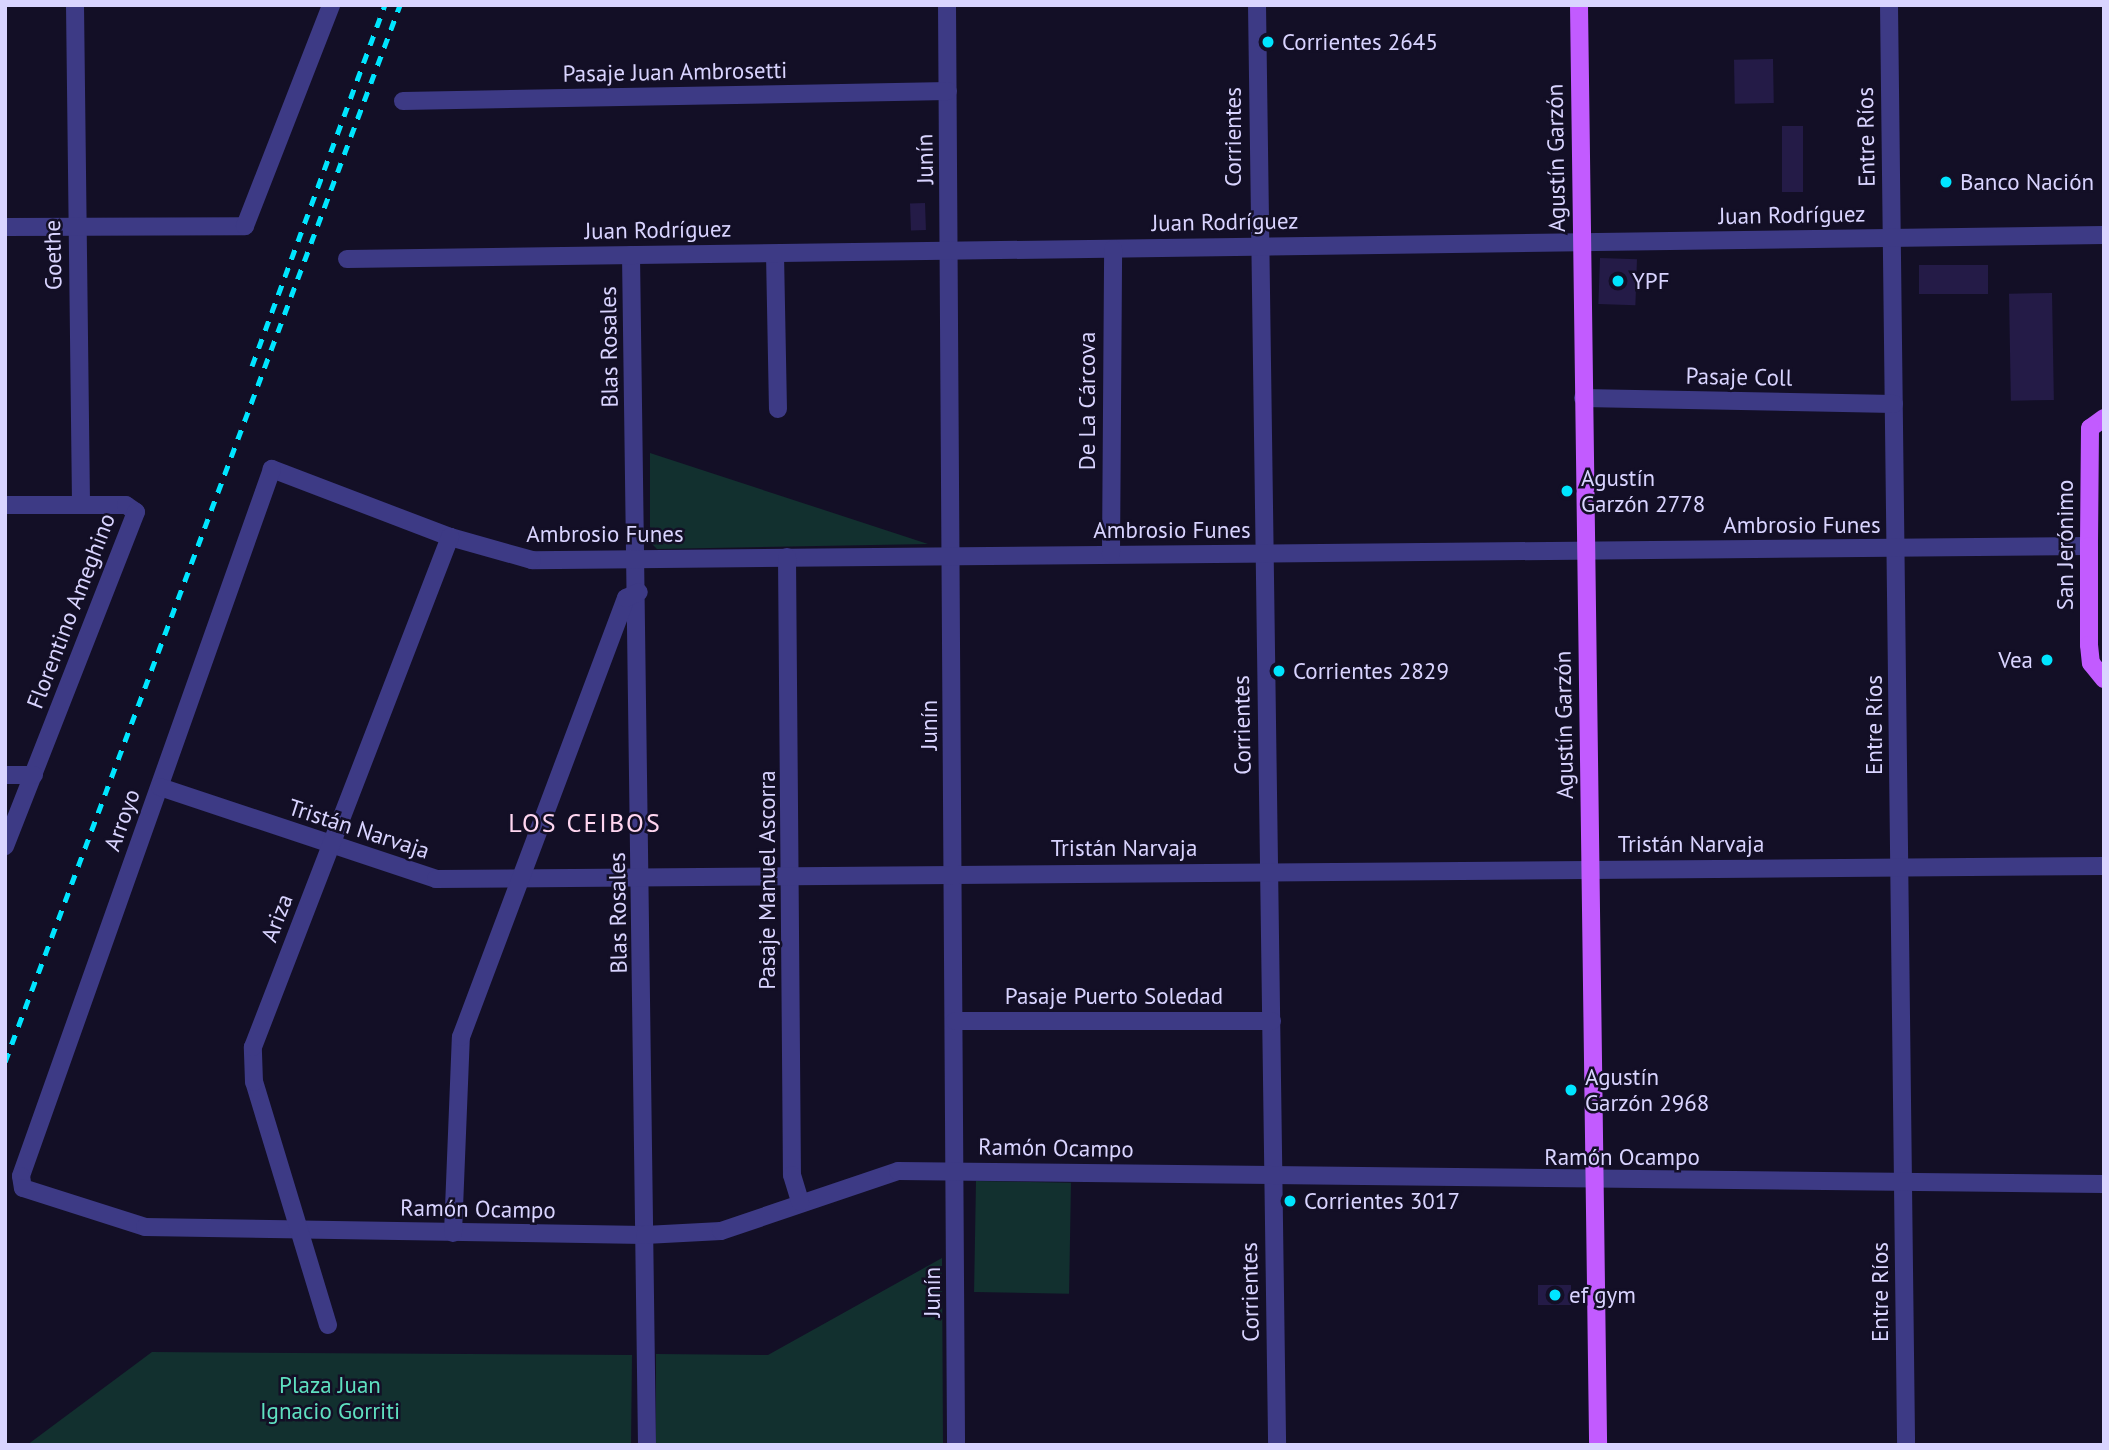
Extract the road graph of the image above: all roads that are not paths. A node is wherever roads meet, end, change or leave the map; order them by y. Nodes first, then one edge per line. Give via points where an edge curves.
1 (75, 5) edge
2 (331, 5) edge
3 (947, 5) edge
4 (1256, 5) edge
5 (1579, 5) edge
6 (1889, 5) edge
7 (948, 91) junction
8 (403, 101) dead end
9 (5, 227) edge
10 (78, 227) junction
11 (2104, 235) edge
12 (1892, 239) junction
13 (1581, 242) junction
14 (1258, 245) junction
15 (1113, 248) junction
16 (951, 251) junction
17 (775, 254) junction
18 (631, 255) junction
19 (347, 259) dead end
20 (1583, 398) junction
21 (1894, 404) junction
22 (778, 409) dead end
23 (2097, 423) edge
24 (272, 468) joint
25 (5, 505) edge
26 (81, 505) junction
27 (450, 537) junction
28 (2089, 546) junction
29 (1898, 549) junction
30 (1586, 550) junction
31 (1111, 554) junction
32 (1264, 555) junction
33 (953, 556) junction
34 (787, 557) junction
35 (639, 559) junction
36 (639, 592) junction
37 (2104, 679) edge
38 (5, 775) edge
39 (34, 775) junction
40 (160, 787) junction
41 (5, 846) edge
42 (331, 846) junction
43 (2104, 866) edge
44 (1899, 867) junction
45 (1590, 869) junction
46 (1268, 872) junction
47 (955, 873) junction
48 (792, 874) junction
49 (642, 877) junction
50 (518, 879) junction
51 (955, 1021) junction
52 (1272, 1021) junction
53 (956, 1170) junction
54 (1273, 1177) junction
55 (1594, 1181) junction
56 (1903, 1181) junction
57 (2104, 1184) edge
58 (23, 1188) joint
59 (800, 1202) junction
60 (298, 1230) junction
61 (453, 1234) junction
62 (645, 1235) junction
63 (328, 1325) dead end
64 (647, 1445) edge
65 (957, 1445) edge
66 (1277, 1445) edge
67 (1598, 1445) edge
68 (1906, 1445) edge

1 - 10 street, Goethe
2 - 10 street via 246,226
3 - 7 street, Junín
4 - 14 street, Corrientes
5 - 13 main road, Agustín Garzón
6 - 12 street, Entre Ríos
7 - 8 street, Pasaje Juan Ambrosetti
7 - 16 street, Junín
9 - 10 street
10 - 26 street, Goethe
11 - 12 street, Juan Rodríguez
12 - 13 street, Juan Rodríguez
12 - 21 street, Entre Ríos
13 - 14 street, Juan Rodríguez
13 - 20 main road, Agustín Garzón
14 - 15 street, Juan Rodríguez
14 - 32 street, Corrientes
15 - 16 street, Juan Rodríguez
15 - 31 street, De La Cárcova
16 - 17 street, Juan Rodríguez
16 - 33 street, Junín
17 - 18 street, Juan Rodríguez
17 - 22 street
18 - 19 street, Juan Rodríguez
18 - 35 street, Blas Rosales
20 - 21 street, Pasaje Coll
20 - 30 main road, Agustín Garzón
21 - 29 street, Entre Ríos
23 - 28 main road, San Jerónimo
24 - 27 street, Ambrosio Funes
24 - 40 street, Arroyo
25 - 26 street
26 - 39 street, Florentino Ameghino via 126,505 136,512
27 - 35 street, Ambrosio Funes via 511,559
27 - 42 street, Ariza
28 - 29 street, Ambrosio Funes
28 - 37 main road, San Jerónimo via 2091,663
29 - 30 street, Ambrosio Funes
29 - 44 street, Entre Ríos
30 - 32 street, Ambrosio Funes
30 - 45 main road, Agustín Garzón
31 - 32 street, Ambrosio Funes
31 - 33 street, Ambrosio Funes
32 - 46 street, Corrientes
33 - 34 street, Ambrosio Funes
33 - 47 street, Junín
34 - 35 street, Ambrosio Funes
34 - 48 street, Pasaje Manuel Ascorra
35 - 36 street, Blas Rosales
36 - 49 street, Blas Rosales
36 - 50 street via 626,598
38 - 39 street
39 - 41 street, Florentino Ameghino
40 - 42 street, Tristán Narvaja
40 - 58 street, Arroyo via 25,1157
42 - 50 street, Tristán Narvaja via 412,876
42 - 60 street, Ariza via 251,1064
43 - 44 street, Tristán Narvaja
44 - 45 street, Tristán Narvaja
44 - 56 street, Entre Ríos
45 - 46 street, Tristán Narvaja
45 - 55 main road, Agustín Garzón
46 - 47 street, Tristán Narvaja
46 - 52 street, Corrientes
47 - 48 street, Tristán Narvaja
47 - 51 street, Junín
48 - 49 street, Tristán Narvaja
48 - 59 street, Pasaje Manuel Ascorra via 792,1175
49 - 50 street, Tristán Narvaja
49 - 62 street, Blas Rosales
50 - 61 street via 456,1056
51 - 52 street, Pasaje Puerto Soledad
51 - 53 street, Junín
52 - 54 street, Corrientes
53 - 54 street, Ramón Ocampo
53 - 59 street, Ramón Ocampo via 883,1173
53 - 65 street, Junín
54 - 55 street, Ramón Ocampo
54 - 66 street, Corrientes
55 - 56 street, Ramón Ocampo
55 - 67 main road, Agustín Garzón
56 - 57 street, Ramón Ocampo
56 - 68 street, Entre Ríos
58 - 60 street, Ramón Ocampo via 118,1223
59 - 62 street, Ramón Ocampo via 721,1231
60 - 61 street, Ramón Ocampo
60 - 63 street, Ariza
61 - 62 street, Ramón Ocampo
62 - 64 street, Blas Rosales

